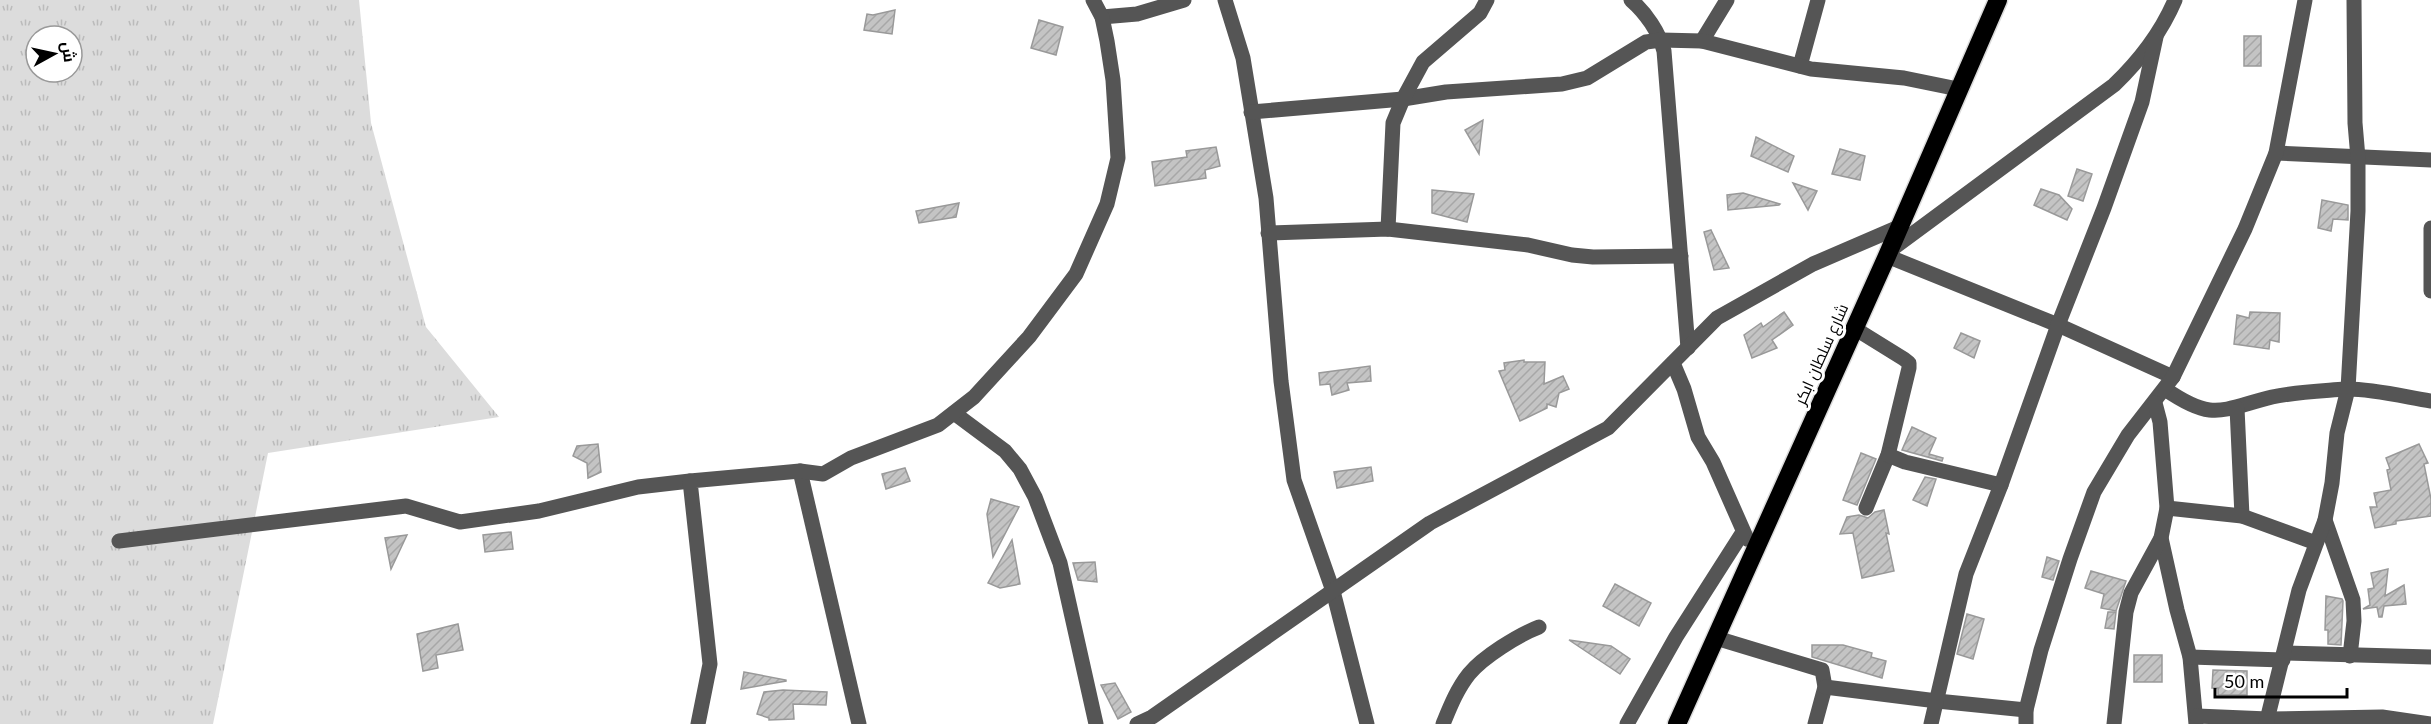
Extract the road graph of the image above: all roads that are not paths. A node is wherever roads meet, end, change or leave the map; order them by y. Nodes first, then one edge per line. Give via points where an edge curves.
1 (1093, 0) edge
2 (1184, 0) edge
3 (1225, 0) edge
4 (1487, 0) edge
5 (1631, 0) edge
6 (1727, 0) edge
7 (1818, 0) edge
8 (1998, 0) edge
9 (2175, 0) edge
10 (2305, 0) edge
11 (2354, 0) edge
12 (1102, 16) junction
13 (2156, 37) junction
14 (1661, 40) junction
15 (1702, 41) junction
16 (1800, 66) junction
17 (1958, 89) junction
18 (1403, 99) junction
19 (1251, 112) junction
20 (2276, 153) junction
21 (2358, 158) junction
22 (2431, 160) edge
23 (1899, 227) junction
24 (2431, 228) edge
25 (1388, 230) junction
26 (1268, 233) junction
27 (1887, 254) junction
28 (1680, 256) junction
29 (2431, 291) edge
30 (2058, 325) junction
31 (1854, 328) junction
32 (1688, 348) junction
33 (1673, 363) junction
34 (2169, 383) junction
35 (2348, 389) junction
36 (2431, 401) edge
37 (2155, 403) junction
38 (2237, 408) junction
39 (954, 413) junction
40 (1888, 455) junction
41 (800, 471) junction
42 (690, 481) junction
43 (2001, 485) junction
44 (1866, 508) dead end
45 (2167, 508) junction
46 (2242, 516) junction
47 (2325, 520) junction
48 (1743, 532) junction
49 (2161, 538) junction
50 (119, 541) dead end
51 (2316, 543) junction
52 (1753, 554) junction
53 (1333, 591) junction
54 (1539, 627) dead end
55 (1716, 638) junction
56 (2350, 656) junction
57 (2190, 657) junction
58 (2284, 657) junction
59 (2431, 657) edge
60 (1825, 687) junction
61 (1937, 701) junction
62 (2026, 717) edge
63 (2196, 720) edge
64 (2267, 721) edge
65 (2431, 723) edge
66 (698, 724) edge
67 (859, 724) edge
68 (1096, 724) edge
69 (1137, 724) edge
70 (1367, 724) edge
71 (1443, 724) edge
72 (1628, 724) edge
73 (1677, 724) edge
74 (1815, 724) edge
75 (1931, 724) edge
76 (2114, 724) edge

1 - 12 street
2 - 12 street via 1137,14
3 - 19 street via 1243,58
4 - 18 street via 1480,13 1424,62
5 - 14 street via 1641,8
6 - 15 street
7 - 16 street
8 - 17 highway, شارع سلطان ابكر
9 - 13 street
10 - 20 street
11 - 21 street
12 - 39 street via 1113,80 1118,158 1107,204 1076,274 1029,337
13 - 27 street via 2130,69 2097,99
13 - 30 street via 2142,102
14 - 15 street
14 - 18 street via 1646,42 1587,78 1562,84
14 - 28 street via 1666,62
15 - 16 street
16 - 17 street via 1904,78
17 - 23 highway, شارع سلطان ابكر
18 - 19 street
18 - 25 street via 1394,123
19 - 26 street
20 - 21 street
20 - 34 street via 2245,228
21 - 22 street
21 - 35 street
23 - 27 highway, شارع سلطان ابكر
23 - 32 street via 1813,264 1765,291 1718,318
24 - 29 street
25 - 26 street
25 - 28 street via 1528,245 1593,257
26 - 53 street via 1294,480
27 - 30 street
27 - 31 highway, شارع سلطان ابكر
28 - 32 street
30 - 34 street
30 - 43 street
31 - 40 street via 1908,363
31 - 52 highway, شارع سلطان ابكر
32 - 33 street
33 - 48 street via 1698,437
33 - 53 street via 1608,428 1430,523
34 - 37 street
34 - 38 street via 2188,405 2201,410
35 - 36 street
35 - 38 street via 2273,397
35 - 47 street via 2337,433
37 - 45 street
37 - 62 street via 2128,435 2094,492 2055,606
38 - 46 street
39 - 41 street via 938,425 851,458 823,474
39 - 68 street via 1005,451 1035,497 1060,563
40 - 43 street
40 - 44 street
41 - 42 street
41 - 67 street
42 - 50 street via 638,487 539,511 460,522 406,506
42 - 66 street via 710,664
43 - 61 street via 1966,574
45 - 46 street
45 - 49 street
46 - 51 street
47 - 51 street
47 - 56 street via 2352,600
48 - 52 street
48 - 72 street via 1676,637
49 - 57 street
49 - 76 street via 2131,593 2126,612
51 - 58 street via 2299,590
52 - 55 highway, شارع سلطان ابكر
53 - 69 street
53 - 70 street
54 - 71 street via 1519,635 1470,673
55 - 60 street via 1822,670
55 - 73 highway, شارع سلطان ابكر
56 - 58 street
56 - 59 street
57 - 58 street
57 - 63 street
58 - 64 street
60 - 61 street
60 - 74 street
61 - 62 street
61 - 75 street
63 - 64 street
64 - 65 street via 2382,717

